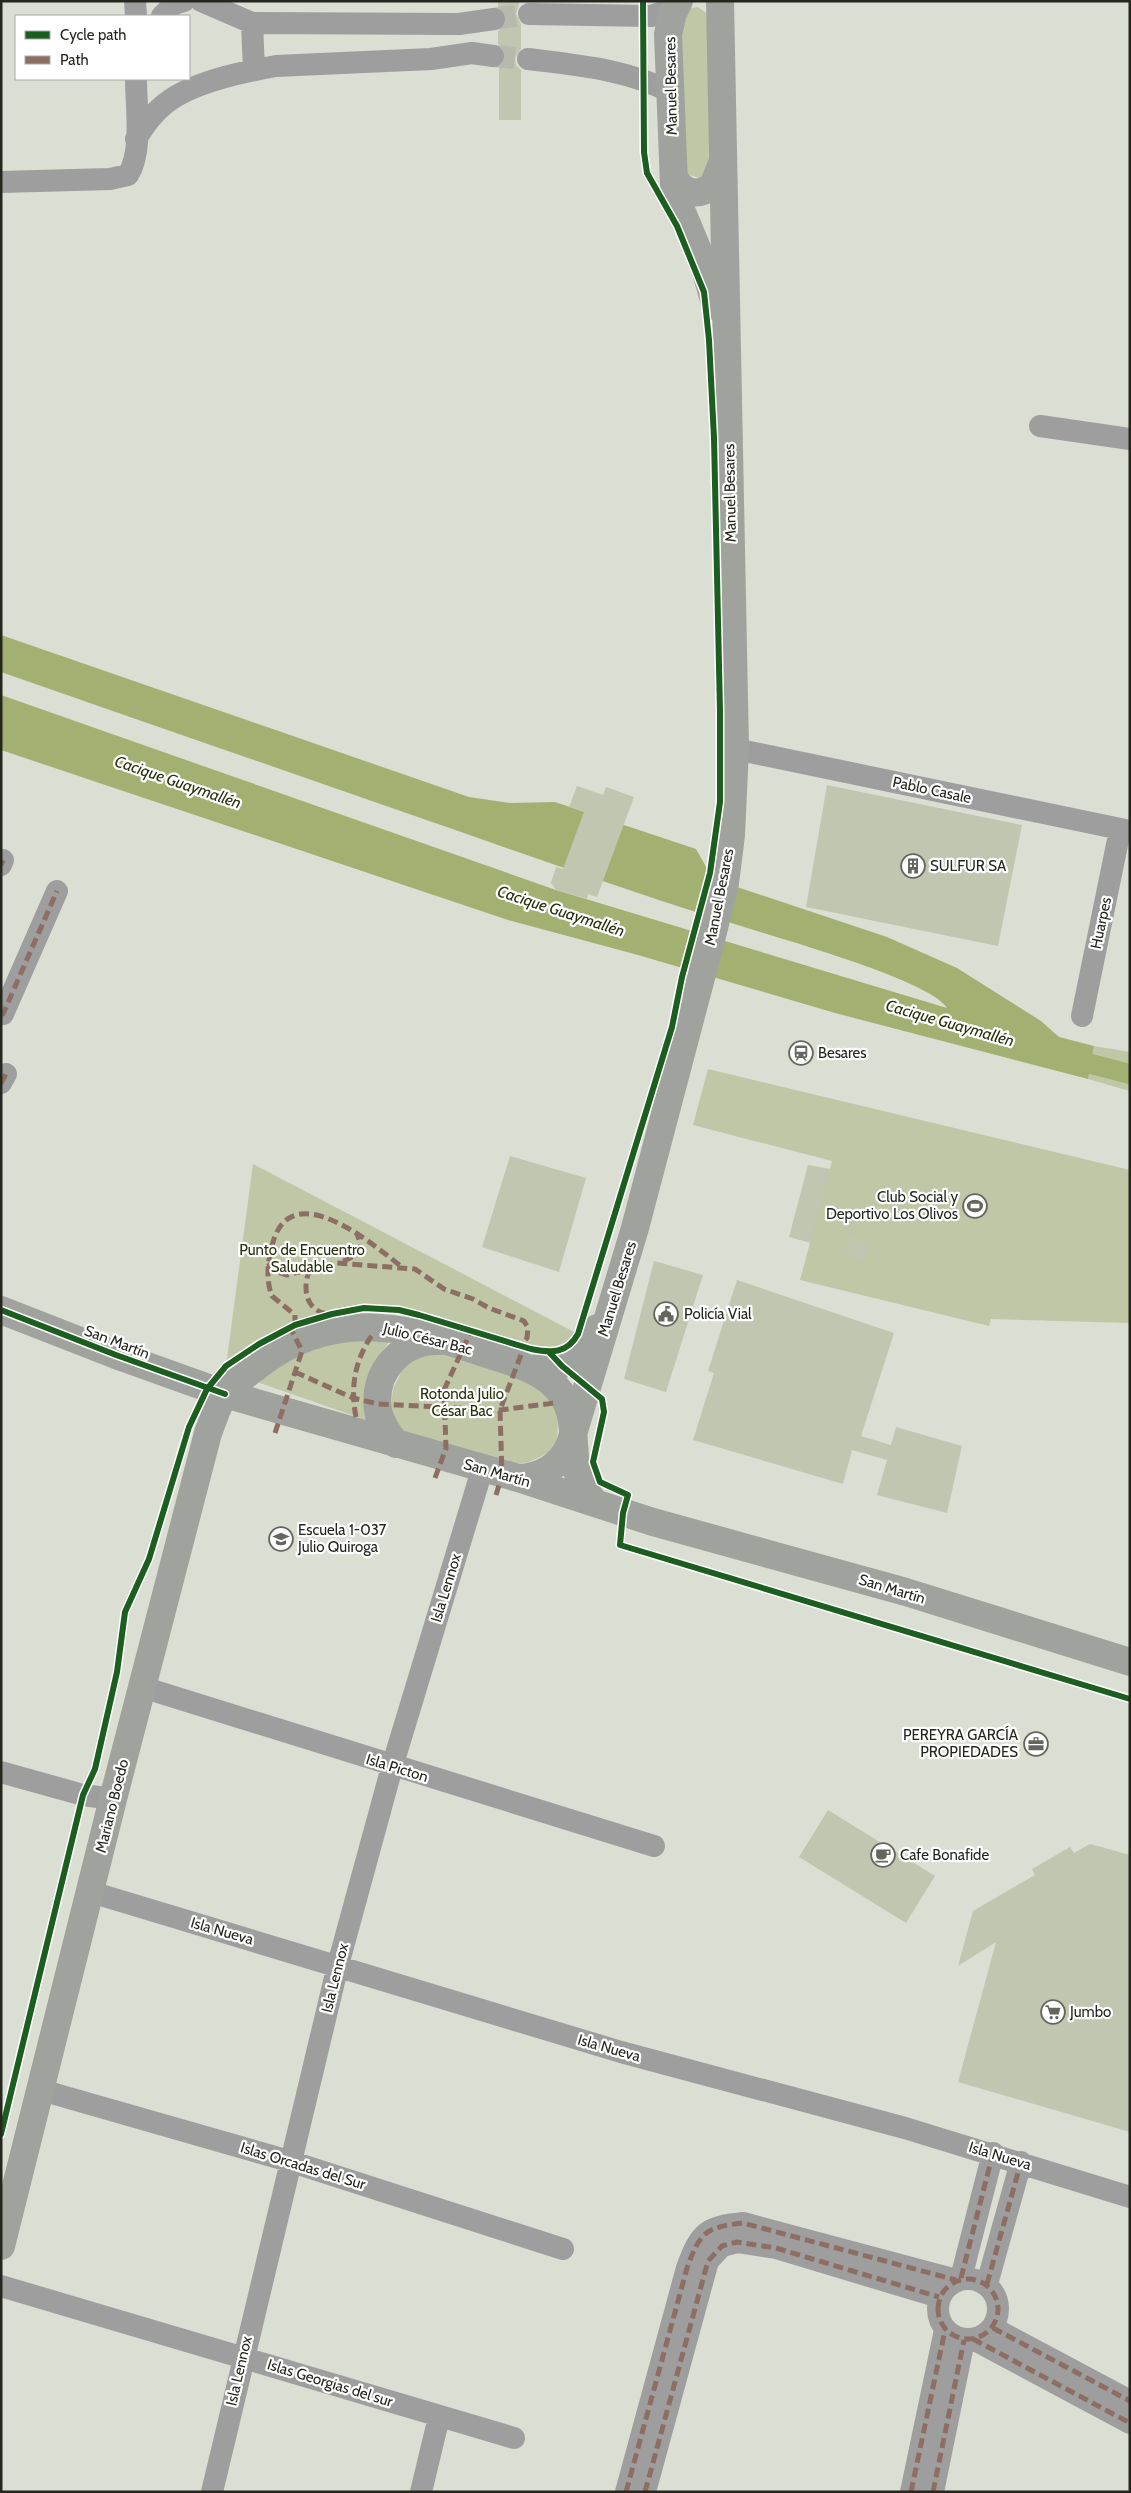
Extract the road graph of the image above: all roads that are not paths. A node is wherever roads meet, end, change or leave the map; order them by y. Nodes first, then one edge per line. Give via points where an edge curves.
1 (135, 1) edge
2 (152, 1) edge
3 (184, 1) edge
4 (201, 1) edge
5 (679, 4) edge
6 (716, 4) edge
7 (529, 14) tunnel mouth
8 (136, 15) edge
9 (155, 15) edge
10 (163, 15) edge
11 (494, 19) tunnel mouth
12 (252, 23) junction
13 (493, 56) tunnel mouth
14 (528, 59) tunnel mouth
15 (254, 70) junction
16 (136, 80) edge
17 (170, 80) edge
18 (194, 87) junction
19 (670, 92) junction
20 (136, 139) junction
21 (723, 161) junction
22 (674, 177) junction
23 (1, 182) edge
24 (726, 344) junction
25 (1040, 426) dead end
26 (1130, 439) edge
27 (735, 749) junction
28 (1125, 831) edge
29 (57, 891) dead end
30 (1, 1014) edge
31 (1082, 1016) dead end
32 (613, 1301) junction
33 (1, 1310) edge
34 (451, 1342) junction
35 (530, 1369) junction
36 (224, 1394) junction
37 (574, 1431) junction
38 (396, 1444) junction
39 (482, 1470) junction
40 (518, 1478) junction
41 (595, 1503) junction
42 (1130, 1662) edge
43 (142, 1687) junction
44 (392, 1767) junction
45 (1, 1772) edge
46 (113, 1798) junction
47 (654, 1846) dead end
48 (91, 1892) junction
49 (338, 1965) junction
50 (41, 2090) junction
51 (993, 2154) junction
52 (289, 2161) junction
53 (1021, 2162) junction
54 (1130, 2197) edge
55 (4, 2234) edge
56 (563, 2249) dead end
57 (959, 2279) junction
58 (987, 2284) junction
59 (1, 2286) edge
60 (939, 2297) junction
61 (993, 2328) junction
62 (961, 2336) junction
63 (242, 2356) junction
64 (1130, 2401) edge
65 (440, 2416) junction
66 (1130, 2423) edge
67 (514, 2438) dead end
68 (212, 2492) edge
69 (421, 2492) edge
70 (626, 2492) edge
71 (645, 2492) edge
72 (911, 2492) edge
73 (933, 2492) edge

1 - 8 street
2 - 9 street
3 - 10 street via 174,4
4 - 12 street
5 - 7 street via 652,16
5 - 19 main road, Manuel Besares via 668,34
6 - 21 main road, Manuel Besares
11 - 12 street via 459,24
12 - 15 street
13 - 15 street via 472,53 431,59 276,66
14 - 19 street via 622,74
15 - 18 street
16 - 20 street
17 - 18 street via 173,84
18 - 20 street via 167,102 150,118
19 - 22 main road, Manuel Besares
20 - 23 street via 133,167 128,176
21 - 22 main road via 713,186 703,192 683,190
21 - 24 main road, Manuel Besares
22 - 24 main road, Manuel Besares via 682,212 704,265
24 - 27 main road, Manuel Besares
25 - 26 street
27 - 28 street, Pablo Casale
27 - 32 main road, Manuel Besares via 725,883
28 - 31 street, Huarpes
29 - 30 street
32 - 35 main road, Julio César Bac via 573,1361 557,1367
32 - 37 main road, Manuel Besares
33 - 36 main road, San Martín via 116,1356
34 - 35 main road, Julio César Bac
34 - 36 main road, Julio César Bac via 384,1327 358,1326 324,1331 268,1358
34 - 38 main road via 425,1341 412,1345 401,1351 385,1371 378,1410
35 - 37 main road, Julio César Bac via 558,1389 568,1407
36 - 38 main road, San Martín
36 - 43 main road, Mariano Boedo via 208,1433
37 - 40 main road via 565,1454 553,1467 540,1475
37 - 41 main road via 579,1478
38 - 39 main road, San Martín
39 - 40 main road, San Martín
39 - 44 street, Isla Lennox
40 - 41 main road, San Martín
41 - 42 main road, San Martín via 906,1592
43 - 44 street, Isla Picton
43 - 46 main road, Mariano Boedo
44 - 47 street, Isla Picton
44 - 49 street, Isla Lennox
45 - 46 street via 83,1795
46 - 48 main road, Mariano Boedo
48 - 49 street, Isla Nueva
48 - 50 main road, Mariano Boedo
49 - 51 street, Isla Nueva via 621,2052
49 - 52 street, Isla Lennox
50 - 52 street, Islas Orcadas del Sur
50 - 55 main road, Mariano Boedo
51 - 53 street, Isla Nueva
51 - 57 street
52 - 56 street, Islas Orcadas del Sur
52 - 63 street, Isla Lennox
53 - 54 street, Isla Nueva
53 - 58 street
57 - 58 street via 975,2279
57 - 60 street via 946,2287
57 - 70 street via 743,2224 719,2226 706,2232 695,2246 687,2268
58 - 61 street via 997,2297 998,2313
59 - 63 street, Islas Georgias del sur
60 - 62 street via 938,2315
60 - 71 street via 776,2248 737,2242 722,2246 708,2260
61 - 62 street via 984,2335
61 - 64 street
62 - 66 street
62 - 72 street
62 - 73 street
63 - 65 street, Islas Georgias del sur
63 - 68 street, Isla Lennox
65 - 67 street, Islas Georgias del sur
65 - 69 street

